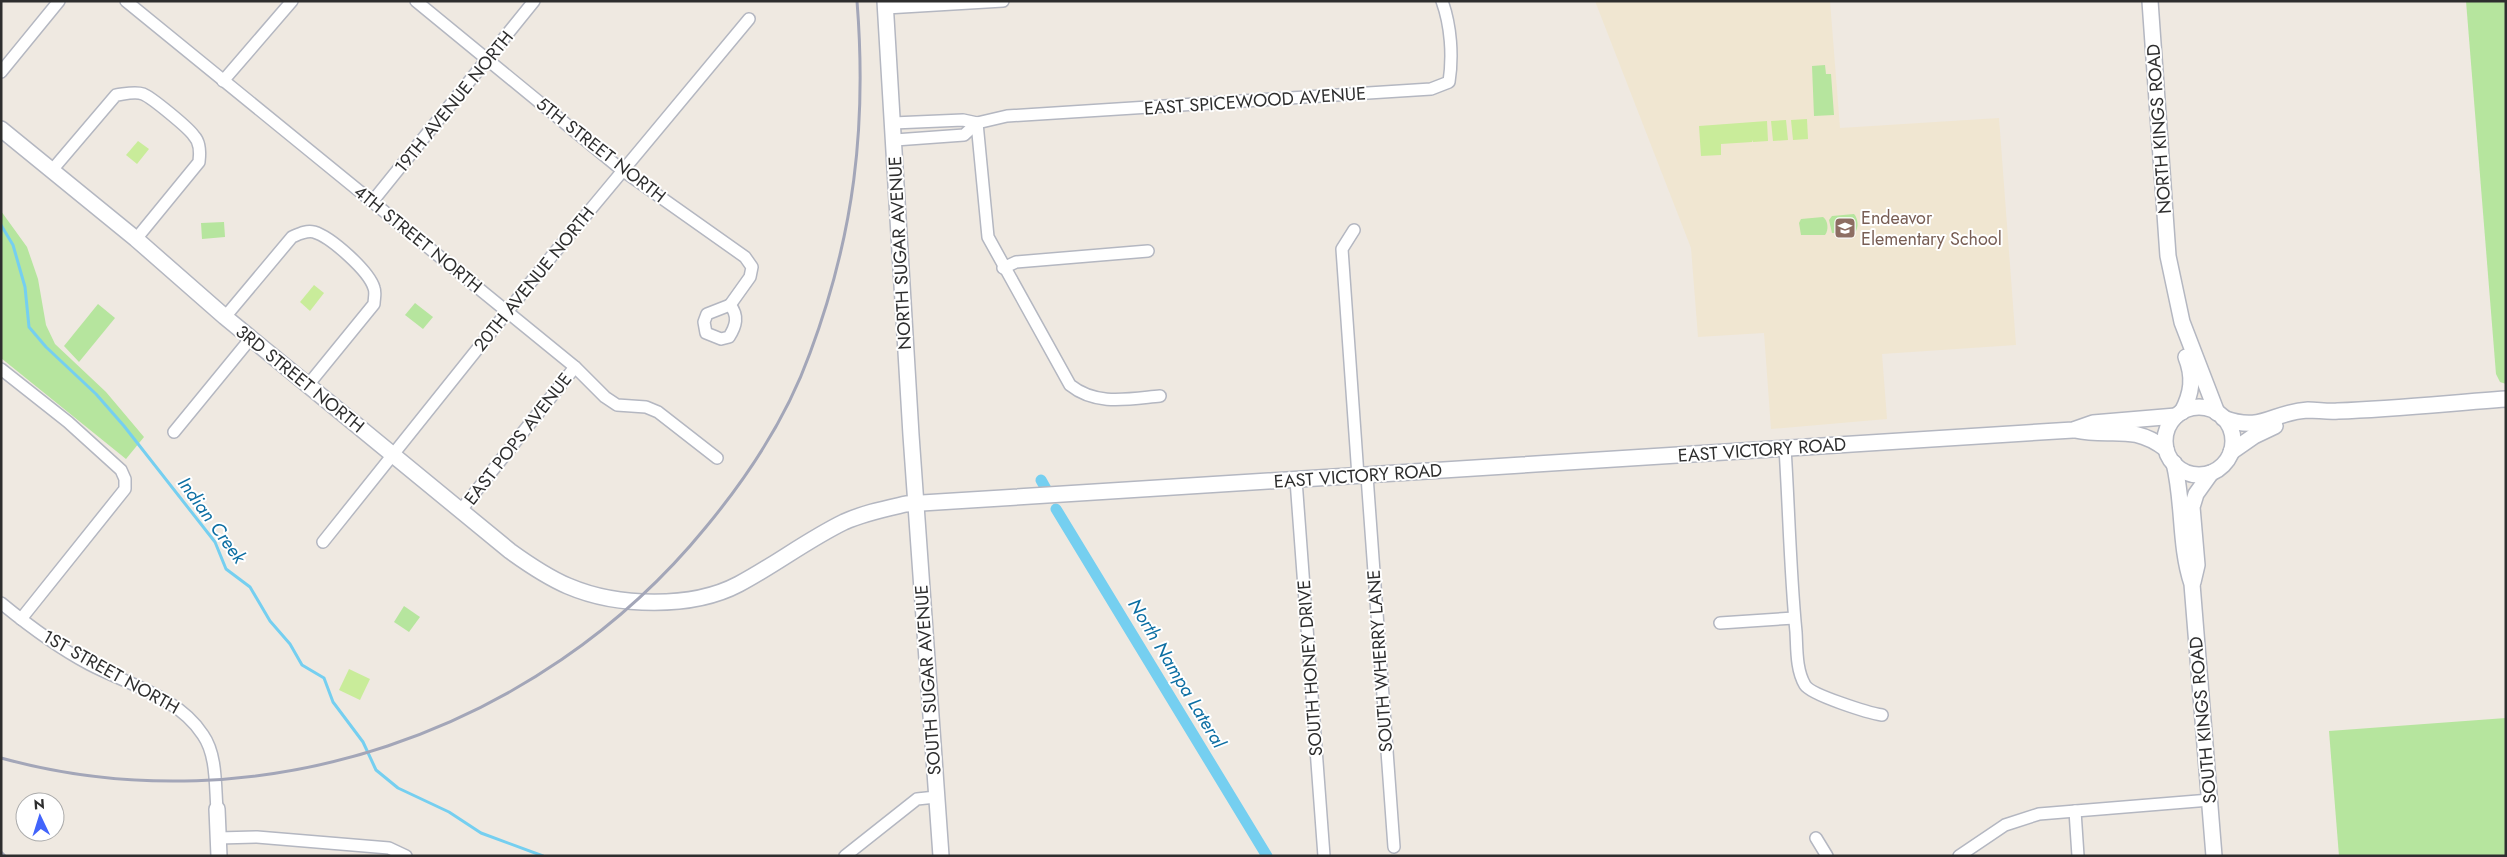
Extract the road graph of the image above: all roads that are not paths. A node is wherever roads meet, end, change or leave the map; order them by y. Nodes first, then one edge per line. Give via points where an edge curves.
1 (59, 1) edge
2 (126, 1) edge
3 (292, 1) edge
4 (416, 1) edge
5 (534, 1) edge
6 (1003, 1) edge
7 (1442, 1) edge
8 (2150, 1) edge
9 (886, 5) edge
10 (749, 19) dead end
11 (488, 60) junction
12 (1, 72) edge
13 (223, 81) junction
14 (978, 123) junction
15 (893, 124) junction
16 (1, 129) edge
17 (895, 140) junction
18 (53, 169) junction
19 (622, 170) junction
20 (372, 202) junction
21 (1354, 230) dead end
22 (136, 239) junction
23 (1148, 251) dead end
24 (2168, 256) junction
25 (1003, 268) junction
26 (730, 305) dead end
27 (507, 311) junction
28 (225, 317) junction
29 (251, 338) junction
30 (575, 367) junction
31 (1, 369) edge
32 (308, 385) junction
33 (1160, 396) dead end
34 (2506, 399) edge
35 (2337, 412) junction
36 (2179, 414) junction
37 (2220, 415) junction
38 (2073, 430) junction
39 (174, 432) dead end
40 (1785, 448) junction
41 (2166, 449) junction
42 (2231, 452) junction
43 (393, 454) junction
44 (717, 458) dead end
45 (2174, 463) junction
46 (2211, 473) junction
47 (1363, 476) junction
48 (1296, 480) junction
49 (916, 504) junction
50 (462, 510) junction
51 (322, 542) dead end
52 (2192, 584) junction
53 (664, 602) joint
54 (1, 603) edge
55 (1794, 618) junction
56 (21, 619) junction
57 (1720, 623) dead end
58 (1882, 715) dead end
59 (936, 797) junction
60 (2210, 800) junction
61 (217, 809) joint
62 (2074, 811) junction
63 (218, 838) junction
64 (1816, 838) dead end
65 (1394, 847) dead end
66 (218, 856) edge
67 (406, 856) edge
68 (845, 856) edge
69 (940, 856) edge
70 (1324, 856) edge
71 (1827, 856) edge
72 (1959, 856) edge
73 (2078, 856) edge
74 (2214, 856) edge

1 - 12 street
2 - 13 street, 4TH STREET NORTH
3 - 13 street
4 - 11 street, 5TH STREET NORTH
5 - 11 street, 19TH AVENUE NORTH
6 - 9 street
7 - 14 street, EAST SPICEWOOD AVENUE via 1447,16 1452,65 1449,82 1431,89 1007,116
8 - 24 street, NORTH KINGS ROAD
9 - 15 street, NORTH SUGAR AVENUE
10 - 19 street, 20TH AVENUE NORTH
11 - 19 street, 5TH STREET NORTH
11 - 20 street, 19TH AVENUE NORTH
13 - 20 street, 4TH STREET NORTH
14 - 15 street, EAST SPICEWOOD AVENUE via 963,120
14 - 17 street, EAST SPICEWOOD AVENUE via 964,135
14 - 25 street via 988,237
15 - 17 street, NORTH SUGAR AVENUE
16 - 18 street, 3RD STREET NORTH
17 - 49 street, NORTH SUGAR AVENUE
18 - 22 street, 3RD STREET NORTH
18 - 22 street via 116,95 144,94 175,119 195,137 199,162
19 - 26 street, 5TH STREET NORTH via 745,257 752,267 750,277
19 - 27 street, 20TH AVENUE NORTH
20 - 27 street, 4TH STREET NORTH
21 - 47 street, SOUTH WHERRY LANE via 1342,249
22 - 28 street, 3RD STREET NORTH
23 - 25 street via 1016,262
24 - 36 street, NORTH KINGS ROAD via 2169,309 2192,380 2190,396
24 - 37 street, NORTH KINGS ROAD via 2182,322
25 - 33 street via 1070,385 1081,394 1097,400
27 - 30 street, 4TH STREET NORTH
27 - 43 street, 20TH AVENUE NORTH
28 - 29 street, 3RD STREET NORTH
28 - 32 street via 292,237 305,231 315,232 331,242 371,280 375,290 374,304
29 - 32 street, 3RD STREET NORTH
29 - 39 street
30 - 44 street, 4TH STREET NORTH via 617,406 646,407 658,412
30 - 50 street, EAST POPS AVENUE
31 - 56 street via 68,422 121,470 125,479 125,489
32 - 43 street, 3RD STREET NORTH
34 - 35 street
35 - 37 street via 2295,412 2251,424 2237,423
35 - 42 street via 2277,425
36 - 37 street via 2200,407
36 - 38 street, EAST VICTORY ROAD via 2093,423
36 - 41 street via 2167,431
37 - 42 street via 2232,434
38 - 40 street, EAST VICTORY ROAD
38 - 41 street, EAST VICTORY ROAD via 2094,434 2133,432
40 - 47 street, EAST VICTORY ROAD
40 - 55 street
41 - 45 street
42 - 46 street via 2227,460
43 - 50 street, 3RD STREET NORTH
43 - 51 street, 20TH AVENUE NORTH
45 - 46 street via 2190,474
45 - 52 street, SOUTH KINGS ROAD via 2180,490 2186,565
46 - 52 street, SOUTH KINGS ROAD via 2196,494 2192,507 2196,565
47 - 48 street, EAST VICTORY ROAD
47 - 65 street, SOUTH WHERRY LANE
48 - 49 street, EAST VICTORY ROAD
48 - 70 street, SOUTH HONEY DRIVE
49 - 53 street, EAST VICTORY ROAD via 876,510 845,522 737,585 701,597
49 - 59 street, SOUTH SUGAR AVENUE
50 - 53 street, 3RD STREET NORTH via 510,551 550,578 570,587 617,599
52 - 60 street, SOUTH KINGS ROAD
54 - 56 street, 1ST STREET NORTH
55 - 57 street
55 - 58 street via 1800,673 1805,686 1813,692
56 - 61 street, 1ST STREET NORTH via 88,664 182,710 204,736 213,765
59 - 68 street via 917,799
59 - 69 street, SOUTH SUGAR AVENUE
60 - 62 street
60 - 74 street, SOUTH KINGS ROAD
61 - 63 street
62 - 72 street via 2021,818
62 - 73 street
63 - 66 street
63 - 67 street via 257,837 389,848
64 - 71 street

